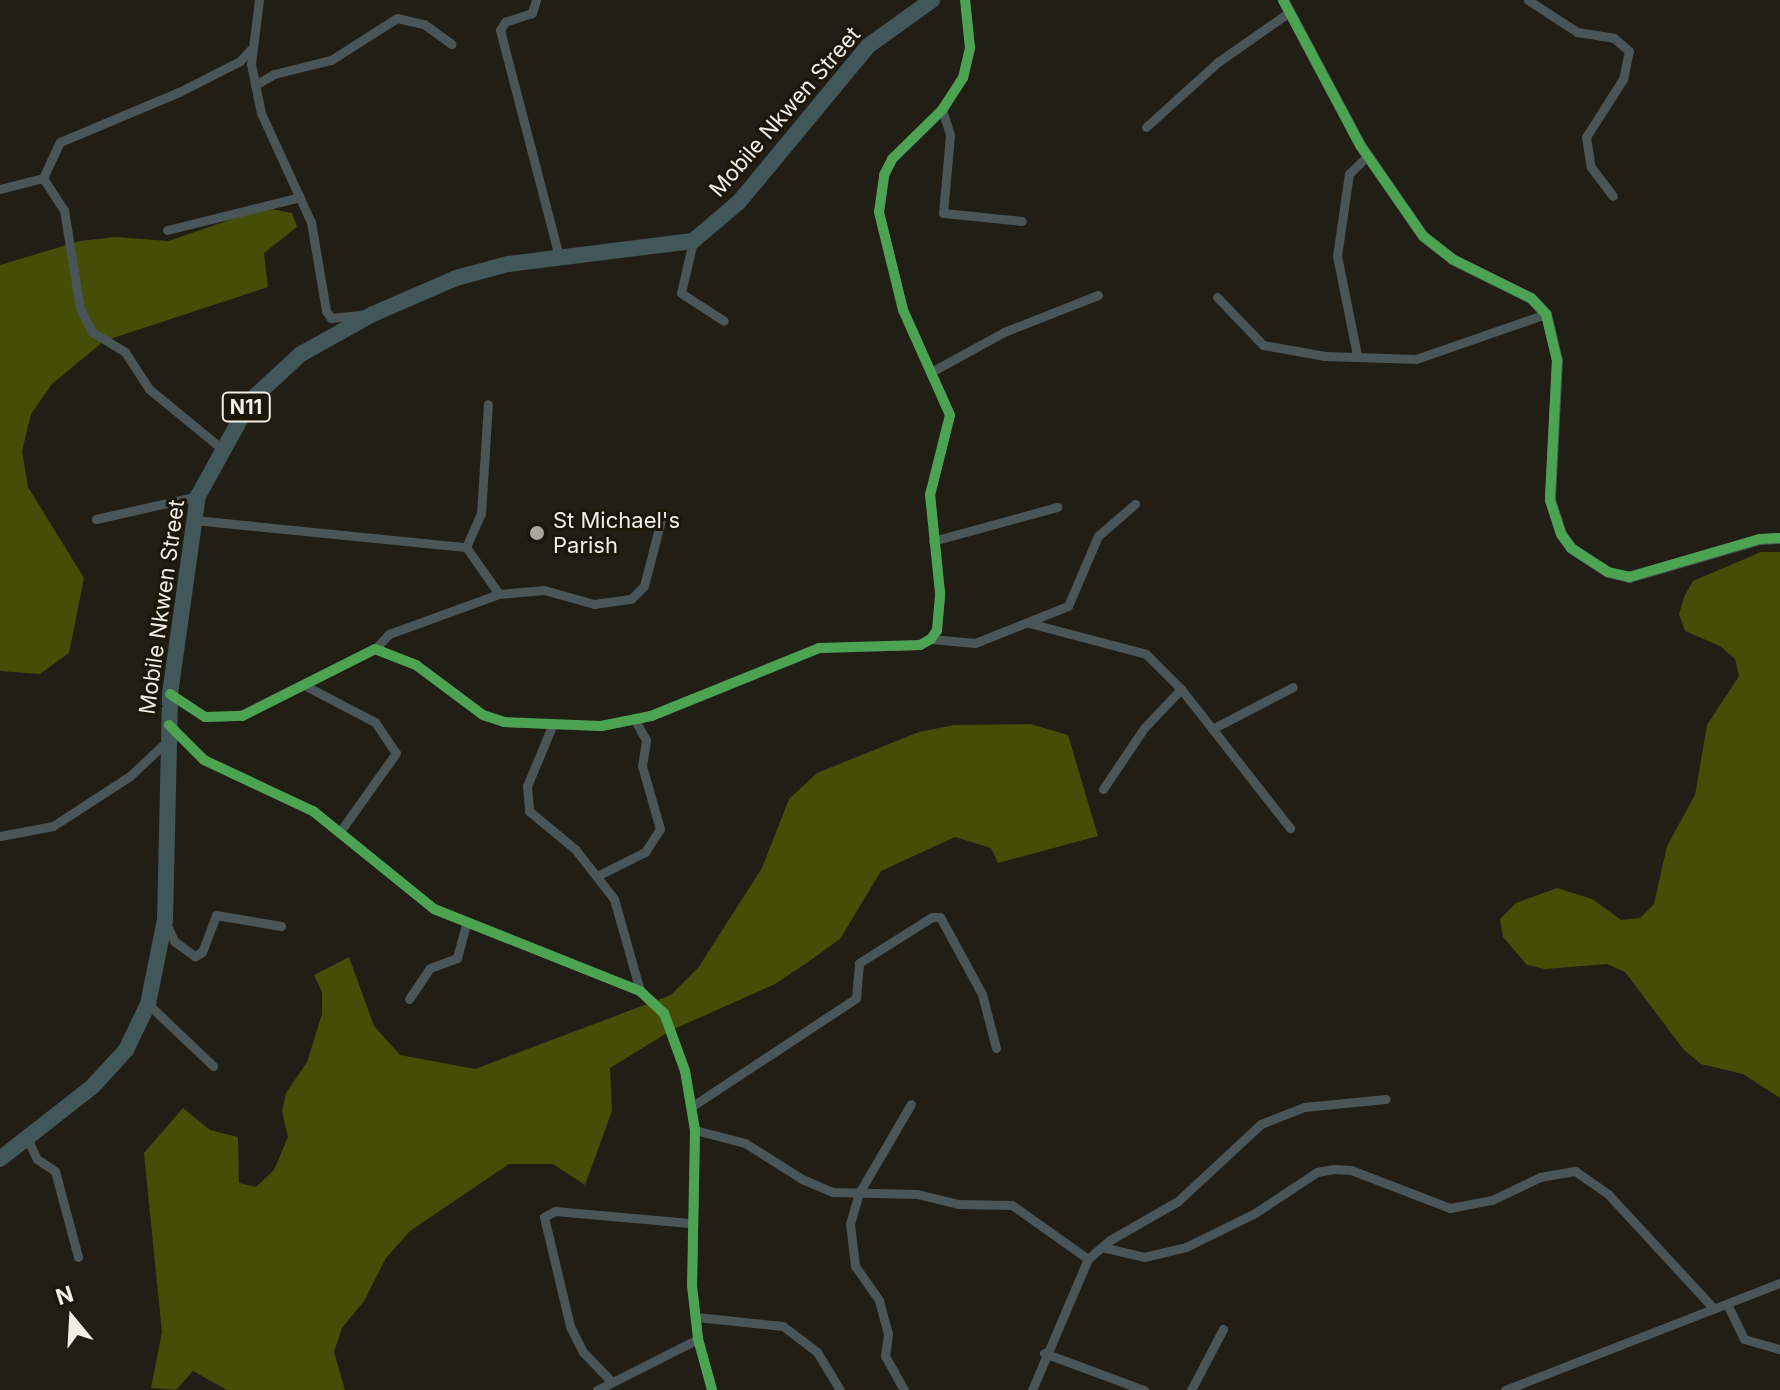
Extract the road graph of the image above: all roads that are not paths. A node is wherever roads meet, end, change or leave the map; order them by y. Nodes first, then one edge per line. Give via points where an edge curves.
1 (259, 0) edge
2 (536, 0) edge
3 (932, 0) edge
4 (965, 0) edge
5 (1283, 0) edge
6 (1528, 0) edge
7 (1288, 13) junction
8 (452, 44) dead end
9 (251, 49) junction
10 (240, 61) junction
11 (251, 64) junction
12 (255, 85) junction
13 (942, 110) junction
14 (1146, 127) dead end
15 (1367, 156) junction
16 (43, 178) junction
17 (0, 189) edge
18 (1613, 196) dead end
19 (300, 197) junction
20 (1022, 221) dead end
21 (167, 230) dead end
22 (693, 241) junction
23 (559, 256) junction
24 (1098, 295) dead end
25 (1217, 297) dead end
26 (373, 314) junction
27 (1546, 314) junction
28 (724, 321) dead end
29 (1357, 355) junction
30 (931, 372) junction
31 (488, 404) dead end
32 (221, 448) junction
33 (198, 496) junction
34 (1135, 504) dead end
35 (1057, 507) dead end
36 (662, 516) dead end
37 (96, 519) dead end
38 (194, 520) junction
39 (1780, 538) edge
40 (933, 541) junction
41 (466, 547) junction
42 (499, 594) junction
43 (1029, 623) junction
44 (931, 639) junction
45 (375, 649) junction
46 (306, 686) junction
47 (1293, 687) dead end
48 (1181, 689) junction
49 (170, 694) junction
50 (635, 720) junction
51 (169, 725) junction
52 (552, 726) junction
53 (1212, 729) junction
54 (166, 742) junction
55 (1103, 789) dead end
56 (1290, 828) dead end
57 (339, 833) junction
58 (0, 836) edge
59 (597, 876) junction
60 (165, 920) junction
61 (466, 924) junction
62 (281, 926) dead end
63 (640, 991) junction
64 (409, 999) dead end
65 (148, 1004) junction
66 (996, 1048) dead end
67 (213, 1066) dead end
68 (1386, 1099) dead end
69 (911, 1104) dead end
70 (691, 1107) junction
71 (695, 1130) junction
72 (28, 1140) junction
73 (0, 1159) edge
74 (859, 1193) junction
75 (689, 1223) junction
76 (1102, 1247) junction
77 (78, 1257) dead end
78 (1088, 1259) junction
79 (1780, 1283) edge
80 (1727, 1304) junction
81 (1714, 1309) junction
82 (696, 1317) junction
83 (1223, 1329) dead end
84 (698, 1339) junction
85 (1780, 1349) edge
86 (1044, 1353) junction
87 (610, 1380) junction
88 (1537, 1380) junction
89 (597, 1390) edge
90 (712, 1390) edge
91 (840, 1390) edge
92 (904, 1390) edge
93 (1032, 1390) edge
94 (1144, 1390) edge
95 (1191, 1390) edge
96 (1505, 1390) edge
97 (1545, 1390) edge

1 - 9 street
2 - 23 street via 532,13 505,22 500,30
3 - 22 highway, Mobile Nkwen Street via 868,46 739,202
4 - 13 street via 969,62
5 - 7 street
6 - 18 street via 1577,32 1614,38 1629,51 1623,79 1586,137 1591,167
7 - 14 street via 1218,62
7 - 15 street
8 - 12 street via 424,24 397,18 331,60 274,74
9 - 10 street
9 - 11 street
10 - 11 street
10 - 16 street via 95,131 60,142
11 - 12 street
12 - 19 street via 271,138
13 - 20 street via 950,135 943,213
13 - 30 street via 892,159 879,212 903,310
15 - 27 street via 1423,236 1441,252 1531,298
15 - 29 street via 1349,174 1337,256
16 - 17 street
16 - 32 street via 64,210 80,308 92,332 125,352 149,389
19 - 21 street
19 - 26 street via 311,222 326,311 331,318
22 - 23 highway, Mobile Nkwen Street / N11
22 - 28 street via 681,293
23 - 26 highway, Mobile Nkwen Street / N11 via 456,278
24 - 30 street via 1004,332
25 - 29 street via 1263,345 1325,356
26 - 32 highway, Mobile Nkwen Street / N11 via 301,354 251,400
27 - 29 street via 1416,359
27 - 39 street via 1557,360 1550,500 1571,548 1608,572 1629,577 1760,539
30 - 40 street via 950,415 932,474
31 - 41 street via 481,514
32 - 33 highway, Mobile Nkwen Street / N11
33 - 37 street
33 - 38 highway, Mobile Nkwen Street / N11
34 - 43 street via 1098,536 1075,599
35 - 40 street
36 - 42 street via 644,586 631,599 594,604 544,590
38 - 41 street
38 - 49 highway, Mobile Nkwen Street / N11
40 - 44 street via 940,593 937,630
41 - 42 street
42 - 45 street via 389,634
43 - 44 street via 975,643
43 - 48 street via 1132,647
44 - 50 street via 920,645 809,651
45 - 46 street
45 - 52 street via 416,665 483,715
46 - 49 street via 265,707 223,719 205,717
46 - 57 street via 375,722 396,753
47 - 53 street
48 - 53 street
48 - 55 street via 1144,728
49 - 51 highway, Mobile Nkwen Street / N11
50 - 52 street
50 - 59 street via 646,740 642,766 660,829 645,852
51 - 54 highway, Mobile Nkwen Street / N11
51 - 57 street via 204,760 291,798
52 - 59 street via 527,786 529,811 575,849
53 - 56 street
54 - 58 street via 130,776 70,816 37,831
54 - 60 highway, Mobile Nkwen Street / N11
57 - 61 street via 405,889
59 - 63 street via 622,916
60 - 62 street via 174,941 195,956 202,952 216,915
60 - 65 highway, Mobile Nkwen Street / N11
61 - 63 street
61 - 64 street via 457,958 430,968
63 - 70 street via 664,1013 672,1030
65 - 67 street
65 - 72 highway, Mobile Nkwen Street / N11 via 126,1050 93,1086
66 - 70 street via 982,994 940,917 932,917 859,963 856,998
68 - 76 street via 1304,1107 1261,1124 1178,1201
69 - 74 street
70 - 71 street
71 - 74 street via 745,1143 819,1187
71 - 75 street
72 - 73 highway, Mobile Nkwen Street / N11
72 - 77 street via 37,1159 55,1171
74 - 78 street via 1012,1205
74 - 92 street via 850,1224 855,1266 879,1300 887,1322 885,1356
75 - 82 street
75 - 87 street via 555,1211 544,1217 570,1326 583,1352
76 - 78 street
76 - 81 street via 1144,1257 1186,1247 1255,1213 1317,1172 1334,1169 1351,1170 1450,1208 1492,1200 1540,1177 1575,1171 1608,1194
78 - 86 street
79 - 80 street
80 - 81 street
80 - 85 street via 1744,1339
81 - 88 street
82 - 84 street
82 - 91 street via 783,1326 817,1352
83 - 95 street
84 - 87 street
84 - 90 street
86 - 93 street
86 - 94 street
87 - 89 street
88 - 96 street
88 - 97 street

